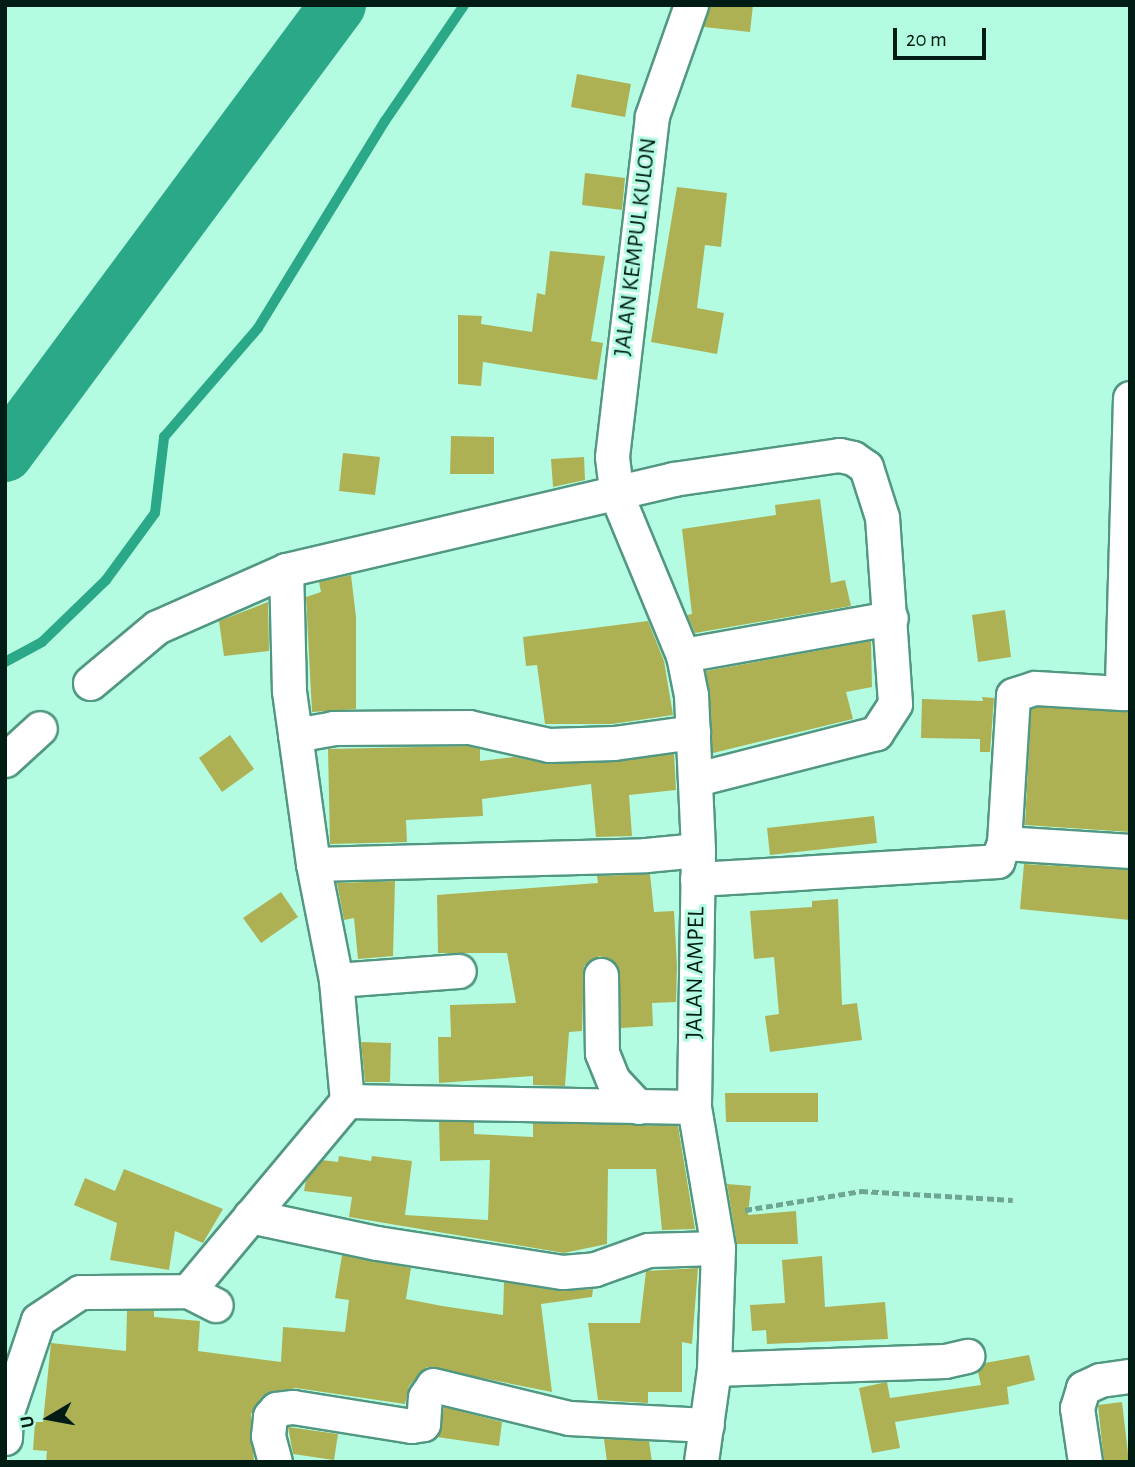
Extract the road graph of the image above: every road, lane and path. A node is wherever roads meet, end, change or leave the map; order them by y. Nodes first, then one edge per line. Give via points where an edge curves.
1 (691, 5) edge
2 (1130, 398) edge
3 (617, 496) junction
4 (286, 570) junction
5 (891, 618) junction
6 (683, 654) junction
7 (90, 683) dead end
8 (1126, 693) edge
9 (40, 728) dead end
10 (693, 732) junction
11 (295, 735) junction
12 (5, 760) edge
13 (697, 779) junction
14 (1004, 843) junction
15 (1130, 851) edge
16 (313, 864) junction
17 (697, 864) junction
18 (459, 971) dead end
19 (601, 975) dead end
20 (336, 980) junction
21 (347, 1101) junction
22 (638, 1107) junction
23 (694, 1107) junction
24 (1013, 1200) dead end
25 (716, 1215) junction
26 (250, 1216) junction
27 (718, 1248) junction
28 (968, 1356) dead end
29 (714, 1369) junction
30 (1130, 1376) edge
31 (707, 1425) junction
32 (5, 1438) edge
33 (275, 1462) edge
34 (701, 1462) edge
35 (1085, 1462) edge

1 - 3 street, JALAN KEMPUL KULON via 653,116 619,374 612,457
2 - 8 street
3 - 4 street
3 - 5 street via 739,466 839,455 853,458 866,467 882,517
3 - 6 street, JALAN AMPEL
4 - 7 street via 156,627
4 - 11 street
5 - 6 street
5 - 13 street via 895,704 876,733
6 - 10 street, JALAN AMPEL
8 - 14 street via 1035,688 1013,695
9 - 12 street
10 - 11 street via 559,744 469,727 333,728
10 - 13 street, JALAN AMPEL
11 - 16 street
13 - 17 street, JALAN AMPEL
14 - 15 street
14 - 17 street via 997,860 966,865 780,872
16 - 17 street via 646,855
16 - 20 street
17 - 23 street, JALAN AMPEL
18 - 20 street
19 - 22 street via 602,1053 613,1080
20 - 21 street
21 - 22 street
21 - 26 street
22 - 23 street
23 - 25 street, JALAN AMPEL
24 - 25 path via 861,1191
25 - 27 street, JALAN AMPEL
26 - 27 street via 389,1245 563,1272 595,1269 648,1250
26 - 32 street via 202,1298 80,1292 38,1320 6,1415
27 - 29 street, JALAN AMPEL
28 - 29 street via 945,1361
29 - 31 street, JALAN AMPEL
30 - 35 street via 1100,1380 1083,1388 1077,1408
31 - 33 street via 569,1418 433,1385 427,1390 423,1424 411,1426 293,1407 276,1409 270,1416 268,1436
31 - 34 street, JALAN AMPEL

